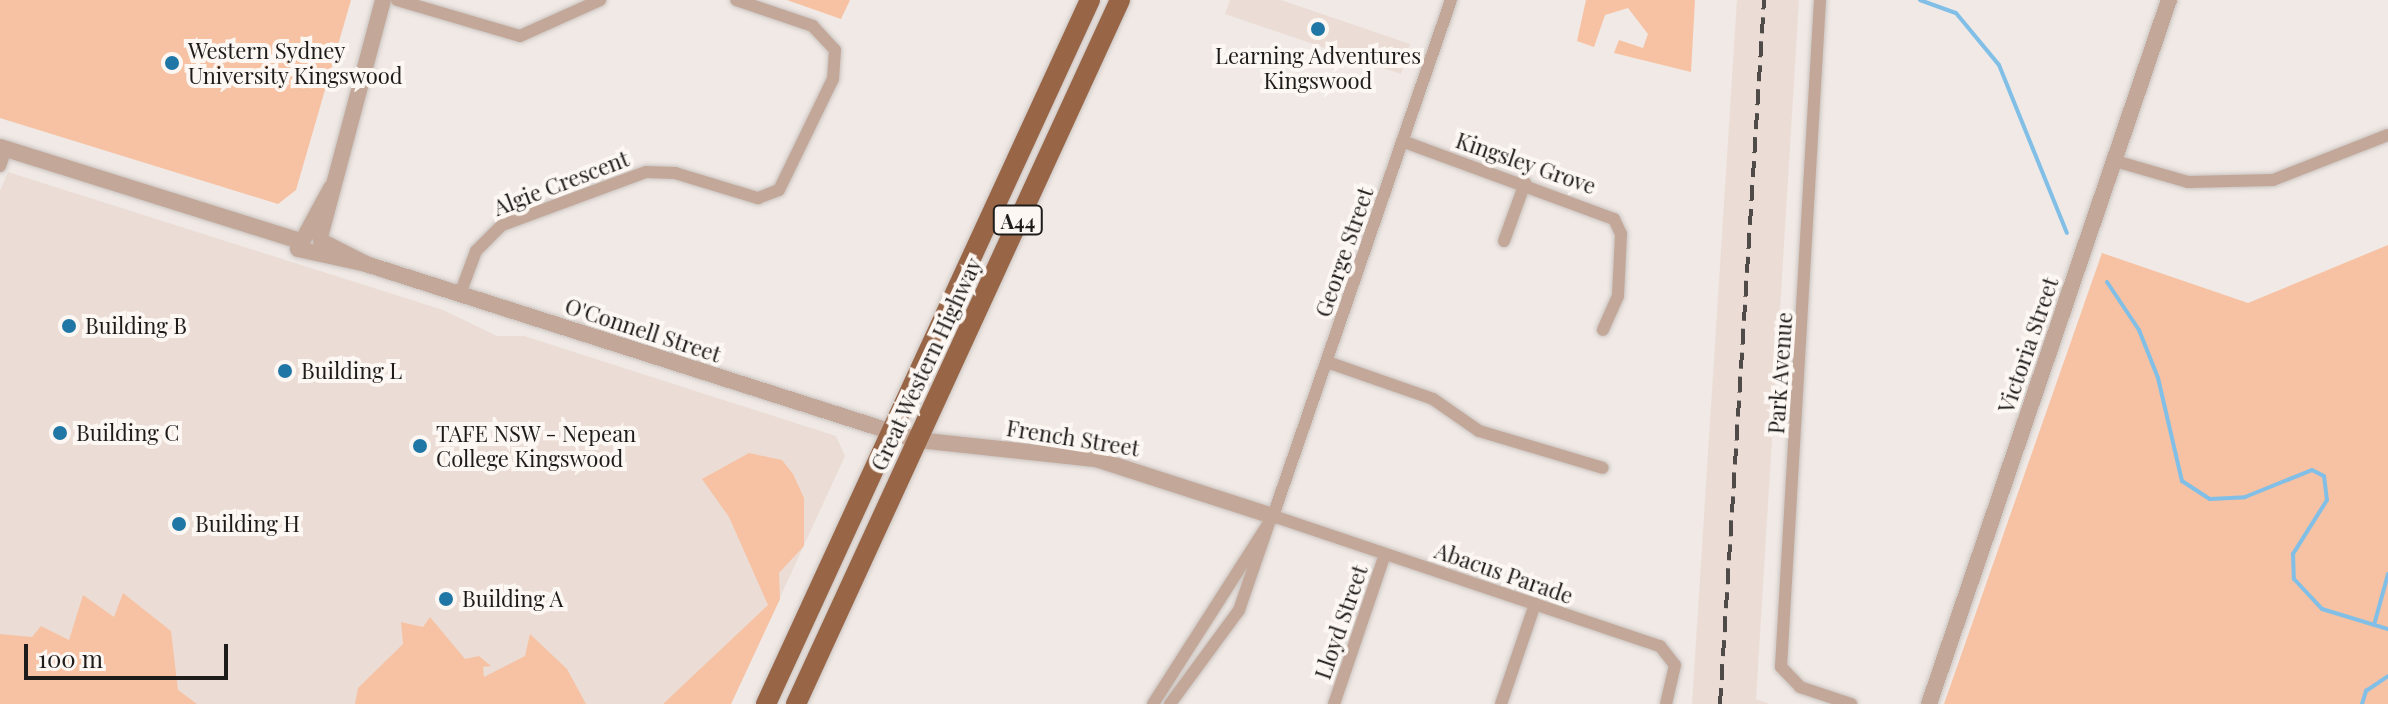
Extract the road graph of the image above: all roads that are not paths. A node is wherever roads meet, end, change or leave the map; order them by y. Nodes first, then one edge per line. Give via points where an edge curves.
1 (383, 0) edge
2 (397, 0) edge
3 (600, 0) edge
4 (736, 0) edge
5 (1090, 0) edge
6 (1120, 0) edge
7 (1451, 0) edge
8 (1820, 0) edge
9 (2169, 0) edge
10 (2388, 135) edge
11 (1402, 141) junction
12 (3, 148) edge
13 (2115, 161) junction
14 (0, 166) edge
15 (1525, 183) junction
16 (310, 238) junction
17 (1504, 241) dead end
18 (366, 264) junction
19 (460, 294) junction
20 (1603, 330) dead end
21 (1327, 362) junction
22 (905, 436) junction
23 (1603, 468) dead end
24 (1270, 521) junction
25 (1385, 554) junction
26 (1535, 604) junction
27 (766, 704) edge
28 (796, 704) edge
29 (1153, 704) edge
30 (1170, 704) edge
31 (1334, 704) edge
32 (1501, 704) edge
33 (1666, 704) edge
34 (1851, 704) edge
35 (1929, 704) edge

1 - 16 street via 331,188
2 - 3 street via 520,36
4 - 19 street, Algie Crescent via 813,26 835,50 833,79 779,190 758,198 675,173 646,172 502,225 476,251
5 - 22 highway, Great Western Highway / A44
6 - 22 highway, Great Western Highway / A44
7 - 11 street, George Street
8 - 34 street, Park Avenue via 1781,667 1800,687
9 - 13 street, Victoria Street
10 - 13 street via 2273,180 2188,182
11 - 15 street, Kingsley Grove
11 - 21 street, George Street
12 - 14 street
12 - 16 street, O'Connell Street
13 - 35 street, Victoria Street
15 - 17 street
15 - 20 street, Kingsley Grove via 1617,221 1618,296
16 - 18 street, O'Connell Street
16 - 18 street, O'Connell Street via 310,256
18 - 19 street, O'Connell Street
19 - 22 street, O'Connell Street
21 - 23 street via 1433,399 1479,431
21 - 24 street, George Street
22 - 24 street, French Street via 1096,459
22 - 27 highway, Great Western Highway / A44
22 - 28 highway, Great Western Highway / A44
24 - 25 street, Abacus Parade
24 - 29 street
24 - 30 street via 1239,610
25 - 26 street, Abacus Parade
25 - 31 street, Lloyd Street
26 - 32 street
26 - 33 street, Abacus Parade via 1667,651 1675,673

